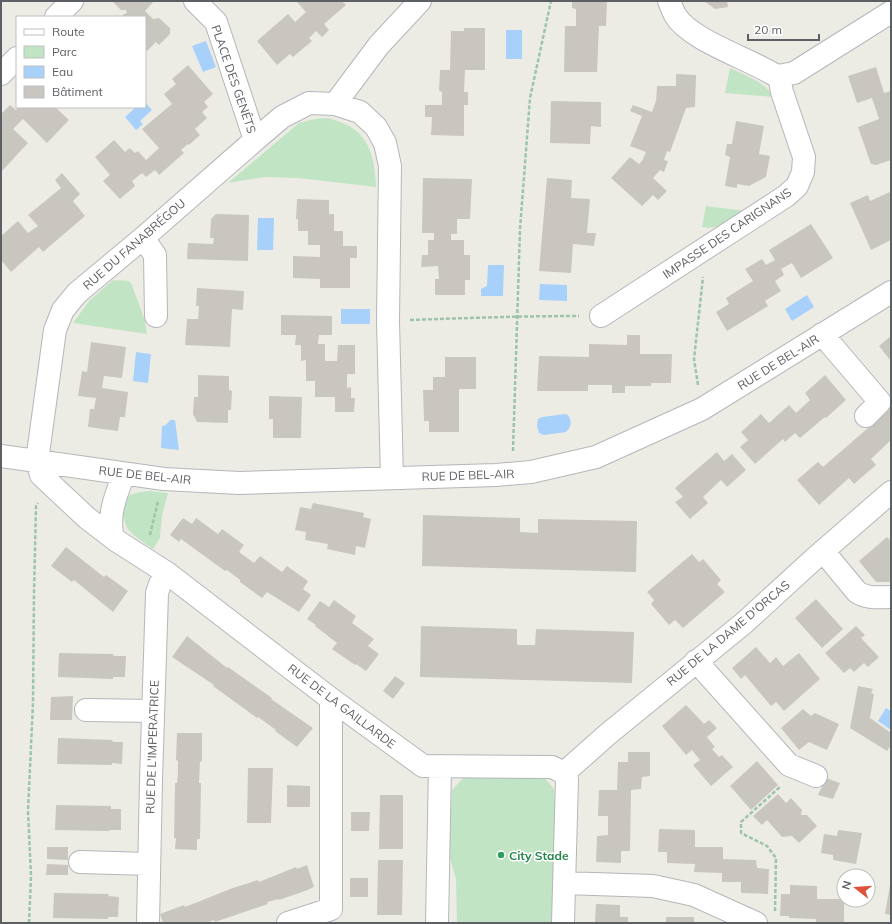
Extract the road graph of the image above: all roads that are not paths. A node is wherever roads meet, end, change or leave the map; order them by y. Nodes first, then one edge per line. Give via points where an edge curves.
1 (72, 1) edge
2 (195, 1) edge
3 (420, 1) edge
4 (669, 1) edge
5 (891, 12) edge
6 (57, 16) edge
7 (16, 59) edge
8 (1, 74) edge
9 (779, 76) junction
10 (335, 104) junction
11 (255, 140) junction
12 (143, 238) junction
13 (891, 292) edge
14 (156, 316) dead end
15 (601, 316) road end
16 (822, 334) junction
17 (866, 416) dead end
18 (1, 456) edge
19 (37, 462) junction
20 (124, 474) junction
21 (392, 478) junction
22 (891, 492) edge
23 (113, 538) junction
24 (823, 551) junction
25 (167, 573) junction
26 (891, 597) edge
27 (696, 661) junction
28 (331, 699) junction
29 (86, 710) dead end
30 (153, 711) junction
31 (440, 766) junction
32 (564, 773) junction
33 (816, 776) dead end
34 (80, 862) dead end
35 (149, 864) junction
36 (564, 883) junction
37 (319, 918) edge
38 (765, 919) edge
39 (148, 923) edge
40 (288, 923) edge
41 (437, 923) edge
42 (563, 923) edge

1 - 6 street
2 - 11 street, PLACE DES GENÊTS via 216,22
3 - 10 street via 379,45
4 - 9 street via 675,16 698,36
5 - 9 street via 794,73
7 - 8 street
9 - 15 street, IMPASSE DES CARIGNANS via 804,157 803,172 797,186 786,196
10 - 11 street, RUE DU FANABRÉGOU via 309,104 282,117
10 - 21 street, RUE DU FANABRÉGOU via 360,112 376,127 385,143 390,166 388,321
11 - 12 street, RUE DU FANABRÉGOU
12 - 14 street via 155,255
12 - 19 street, RUE DU FANABRÉGOU via 77,293 63,310 55,330
13 - 16 street, RUE DE BEL-AIR
16 - 17 street via 880,402
16 - 21 street, RUE DE BEL-AIR via 702,409 596,457 512,474
18 - 19 street, RUE DE BEL-AIR
19 - 20 street, RUE DE BEL-AIR
19 - 23 street, RUE DE LA GAILLARDE via 41,475 87,518
20 - 21 street, RUE DE BEL-AIR via 239,483
20 - 23 street via 110,520
22 - 24 street, RUE DE LA DAME D'ORCAS
23 - 25 street, RUE DE LA GAILLARDE
24 - 26 street via 857,592 871,597
24 - 27 street, RUE DE LA DAME D'ORCAS via 744,623
25 - 28 street, RUE DE LA GAILLARDE
25 - 30 street, RUE DE L'IMPERATRICE via 157,593
27 - 32 street, RUE DE LA DAME D'ORCAS
27 - 33 street via 789,765
28 - 31 street, RUE DE LA GAILLARDE via 422,766
28 - 37 street via 331,909
29 - 30 street
30 - 35 street, RUE DE L'IMPERATRICE
31 - 32 street, RUE DE LA GAILLARDE via 552,767
31 - 41 street
32 - 36 street via 567,780
34 - 35 street
35 - 39 street, RUE DE L'IMPERATRICE
36 - 38 street via 653,886 694,895
36 - 42 street
37 - 40 street

